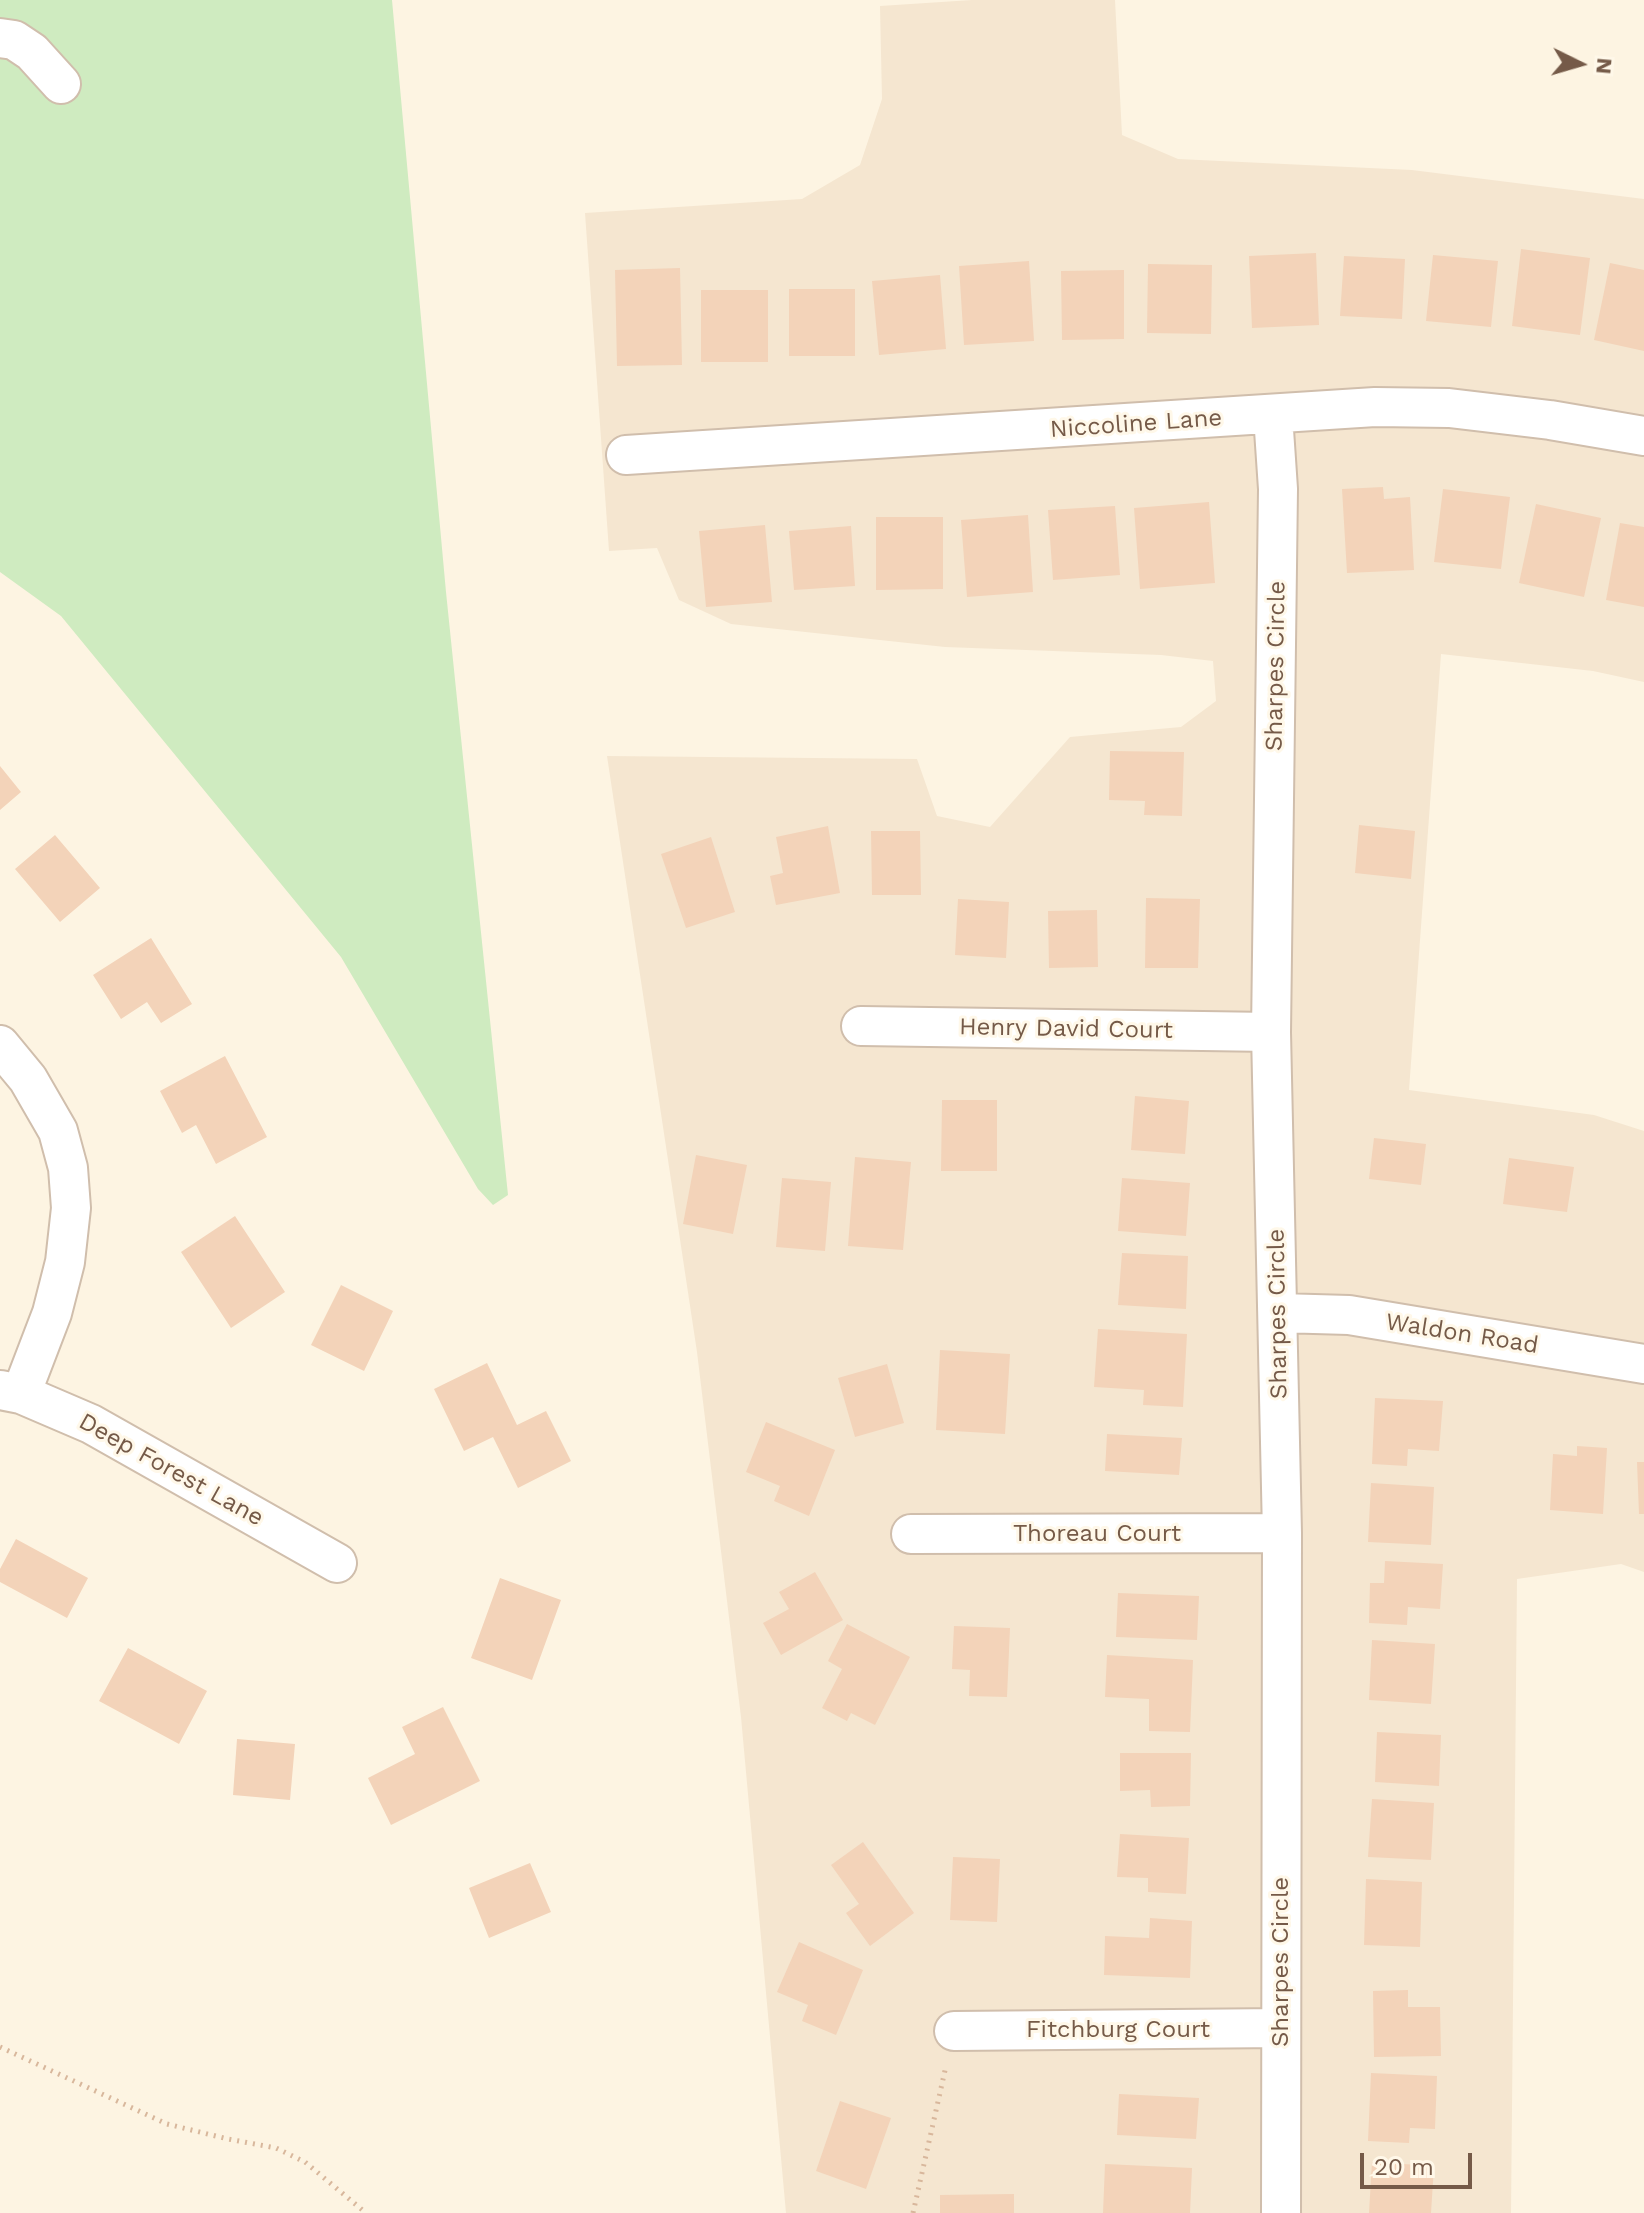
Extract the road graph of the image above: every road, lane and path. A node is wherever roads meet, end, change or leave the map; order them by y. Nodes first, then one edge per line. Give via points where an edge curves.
1 (0, 38) edge
2 (61, 84) dead end
3 (1273, 415) junction
4 (1644, 436) edge
5 (626, 455) dead end
6 (861, 1026) dead end
7 (1271, 1032) junction
8 (0, 1045) edge
9 (1279, 1313) junction
10 (1644, 1364) edge
11 (10, 1392) edge
12 (1282, 1533) junction
13 (911, 1534) dead end
14 (337, 1563) dead end
15 (1281, 2028) junction
16 (954, 2031) dead end
17 (0, 2047) edge
18 (943, 2082) dead end
19 (366, 2213) edge
20 (913, 2213) edge
21 (1281, 2213) edge

1 - 2 street via 32,52
3 - 4 street, Niccoline Lane via 1449,408
3 - 5 street, Niccoline Lane
3 - 7 street, Sharpes Circle via 1278,489
6 - 7 street, Henry David Court
7 - 9 street, Sharpes Circle
8 - 11 street via 28,1079 58,1131 71,1208 52,1313
9 - 10 street, Waldon Road via 1349,1315
9 - 12 street, Sharpes Circle
11 - 14 street, Deep Forest Lane via 91,1424
12 - 13 street, Thoreau Court
12 - 15 street, Sharpes Circle
15 - 16 street, Fitchburg Court
15 - 21 street, Sharpes Circle
17 - 19 path via 167,2124 276,2148 305,2162
18 - 20 path

